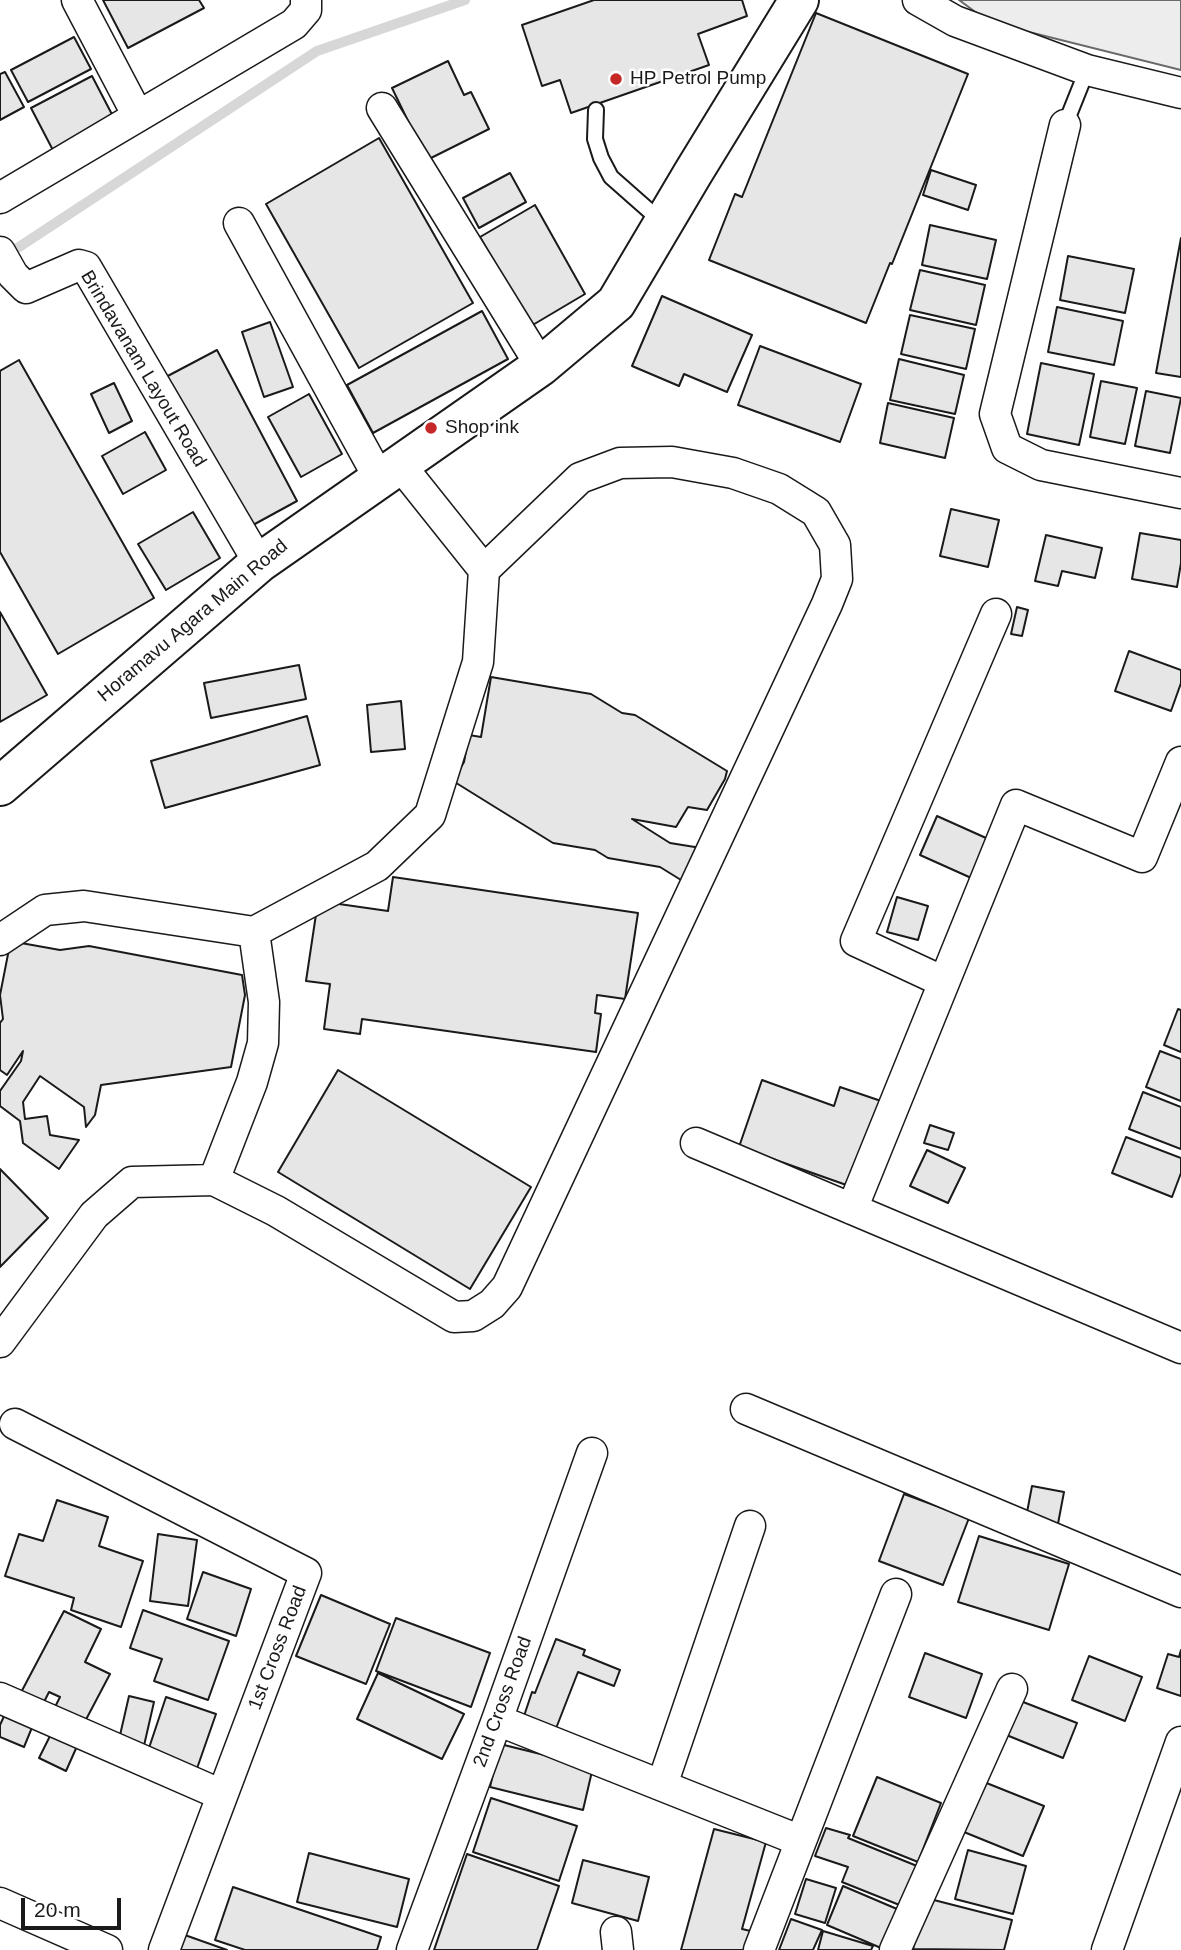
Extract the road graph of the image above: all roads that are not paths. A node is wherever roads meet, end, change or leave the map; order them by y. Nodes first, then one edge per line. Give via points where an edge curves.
1 (77, 0) edge
2 (306, 0) edge
3 (799, 0) edge
4 (918, 0) edge
5 (1087, 70) junction
6 (1181, 93) edge
7 (382, 108) dead end
8 (596, 110) dead end
9 (138, 116) junction
10 (1065, 125) joint
11 (0, 198) edge
12 (239, 223) dead end
13 (663, 223) junction
14 (6, 263) edge
15 (541, 366) junction
16 (390, 472) junction
17 (1181, 493) edge
18 (259, 563) junction
19 (484, 570) junction
20 (996, 614) dead end
21 (1181, 762) edge
22 (0, 786) edge
23 (254, 932) junction
24 (0, 940) edge
25 (944, 982) junction
26 (696, 1143) dead end
27 (214, 1180) junction
28 (852, 1209) junction
29 (0, 1342) edge
30 (1181, 1348) edge
31 (746, 1409) dead end
32 (15, 1424) dead end
33 (593, 1453) dead end
34 (750, 1526) dead end
35 (1181, 1592) edge
36 (896, 1594) dead end
37 (1012, 1689) dead end
38 (0, 1698) edge
39 (498, 1720) junction
40 (1181, 1742) edge
41 (662, 1785) junction
42 (222, 1795) junction
43 (801, 1841) junction
44 (0, 1903) edge
45 (107, 1950) edge
46 (164, 1950) edge
47 (412, 1950) edge
48 (759, 1950) edge
49 (895, 1950) edge
50 (1107, 1950) edge

1 - 9 street
2 - 9 street via 306,10 294,24
3 - 13 street, Horamavu Agara Main Road
4 - 5 street via 955,21
5 - 6 street
5 - 10 lane
7 - 15 street
8 - 13 lane via 595,139 611,177
9 - 11 street
10 - 17 street via 995,414 1007,448 1041,464
12 - 16 street
13 - 15 street, Horamavu Agara Main Road via 616,303
14 - 18 street, Brindavanam Layout Road via 26,288 79,265 86,267
15 - 16 street, Horamavu Agara Main Road
16 - 18 street, Horamavu Agara Main Road
16 - 19 street
18 - 22 street, Horamavu Agara Main Road
19 - 23 street via 478,663 430,815 377,866
19 - 27 street via 580,478 620,463 672,462 733,472 779,489 816,512 835,545 837,579 507,1287 492,1304 473,1316 454,1317 276,1211
20 - 25 street via 856,941
21 - 25 street via 1142,857 1016,805
23 - 24 street via 85,906 45,910
23 - 27 street via 264,1002 263,1043
25 - 28 street
26 - 28 street
27 - 29 street via 132,1182 94,1215
28 - 30 street
31 - 35 street
32 - 42 street, 1st Cross Road via 306,1573
33 - 39 street, 2nd Cross Road
34 - 41 street
36 - 43 street
37 - 49 street
38 - 42 street
39 - 41 street
39 - 47 street, 2nd Cross Road
40 - 50 street
41 - 43 street
42 - 46 street, 1st Cross Road
43 - 48 street
44 - 45 street

